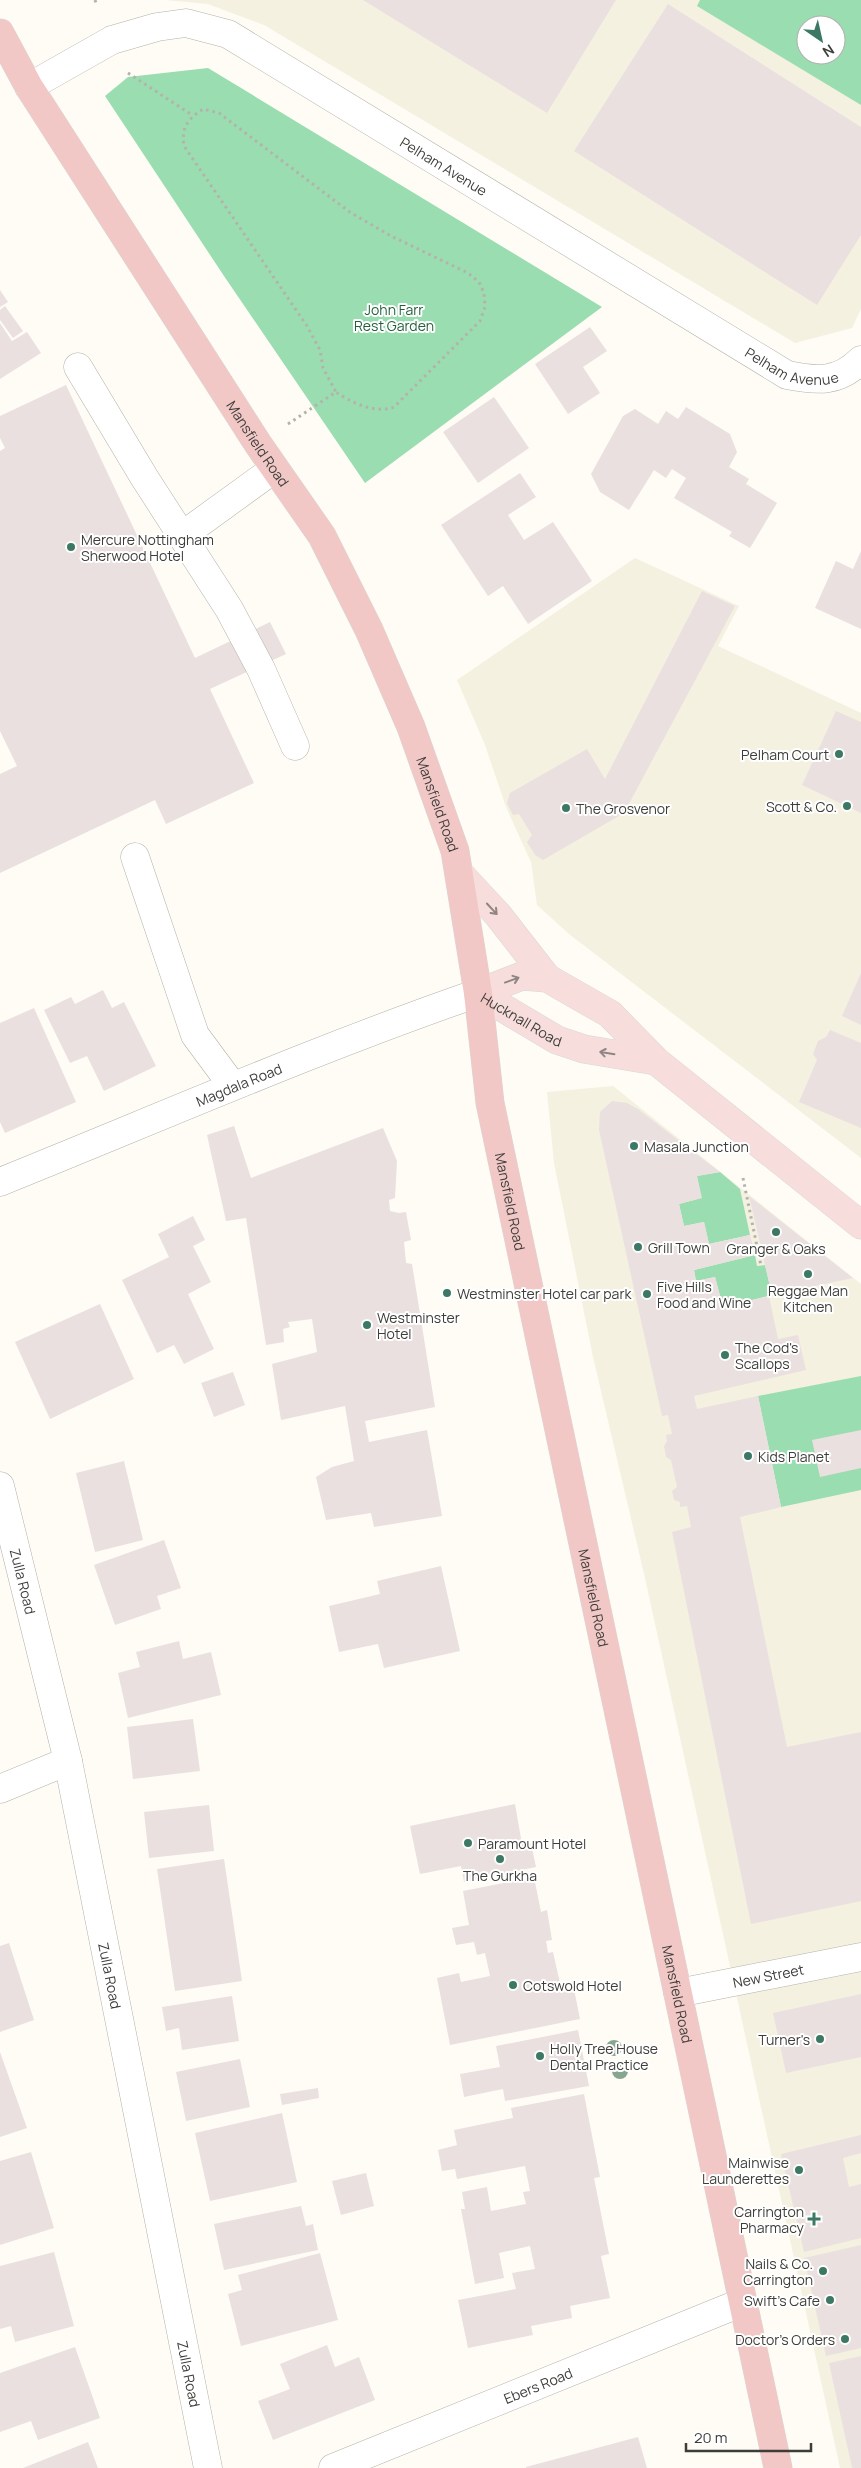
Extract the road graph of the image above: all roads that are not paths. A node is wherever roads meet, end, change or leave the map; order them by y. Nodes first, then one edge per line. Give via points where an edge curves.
1 (0, 33) edge
2 (30, 87) junction
3 (855, 366) edge
4 (78, 367) dead end
5 (274, 468) junction
6 (183, 535) junction
7 (295, 746) dead end
8 (135, 857) dead end
9 (459, 873) junction
10 (547, 978) junction
11 (478, 993) junction
12 (656, 1061) junction
13 (232, 1085) junction
14 (0, 1182) edge
15 (861, 1225) edge
16 (0, 1486) edge
17 (68, 1761) junction
18 (0, 1789) edge
19 (861, 1957) edge
20 (678, 1993) junction
21 (743, 2302) junction
22 (208, 2468) edge
23 (333, 2468) edge
24 (778, 2468) edge

1 - 2 highway, Mansfield Road
2 - 3 street, Pelham Avenue via 112,40 157,27 186,23 228,34 787,375 828,380
2 - 5 highway, Mansfield Road
4 - 6 street via 144,478
5 - 6 street
5 - 9 highway, Mansfield Road via 322,536 369,630 411,727
6 - 7 street via 229,609 261,669
8 - 13 street via 195,1035
9 -> 10 main road via 498,914
9 - 11 highway, Mansfield Road
11 -> 10 main road, Hucknall Road via 522,976
10 - 12 main road, Hucknall Road via 610,1014
12 -> 11 main road, Hucknall Road via 584,1049 557,1040
11 - 13 street, Magdala Road
11 - 20 highway, Mansfield Road via 493,1119
12 - 15 main road, Hucknall Road
13 - 14 street, Magdala Road
16 - 17 street, Zulla Road
17 - 18 street
17 - 22 street, Zulla Road
19 - 20 street, New Street
20 - 21 highway, Mansfield Road
21 - 23 street, Ebers Road
21 - 24 highway, Mansfield Road

